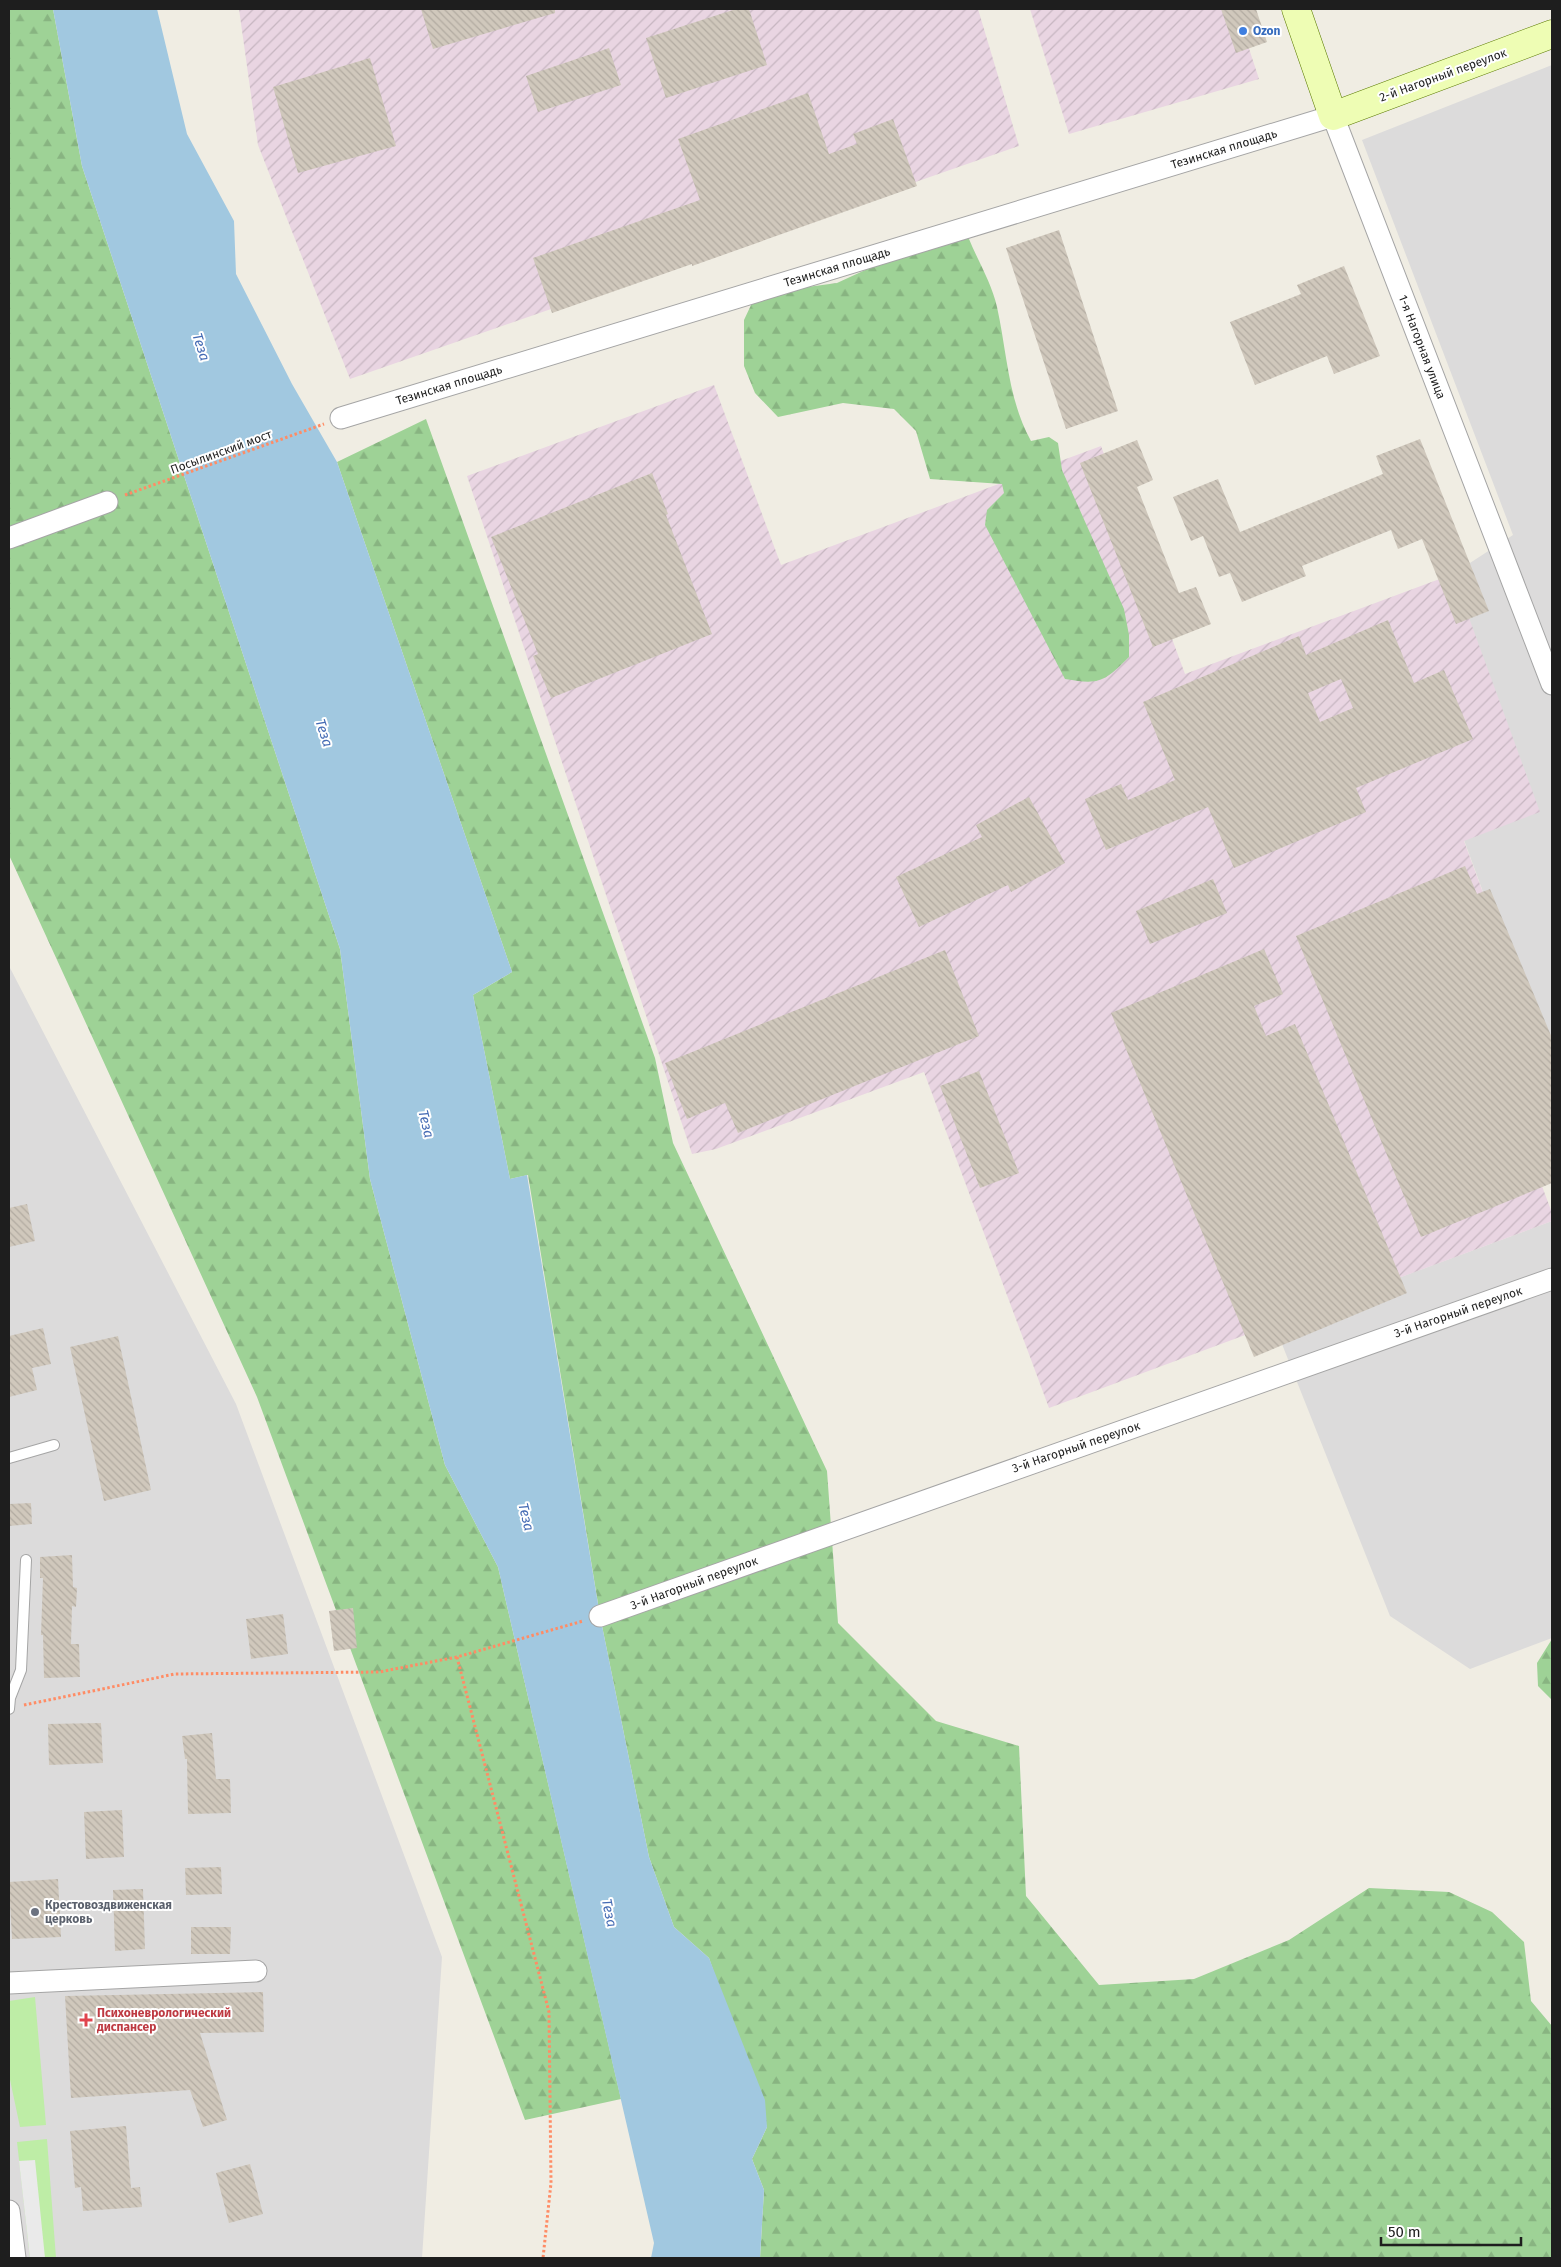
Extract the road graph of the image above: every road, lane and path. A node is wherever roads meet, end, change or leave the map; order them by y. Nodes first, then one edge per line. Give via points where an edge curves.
1 (1296, 9) edge
2 (1552, 34) edge
3 (1333, 116) junction
4 (341, 418) joint
5 (107, 502) joint
6 (9, 538) edge
7 (1552, 684) edge
8 (1552, 1279) edge
9 (54, 1445) dead end
10 (9, 1458) edge
11 (26, 1560) dead end
12 (600, 1616) joint
13 (457, 1657) junction
14 (21, 1706) dead end
15 (9, 1709) edge
16 (256, 1971) dead end
17 (9, 1983) edge
18 (9, 2211) edge
19 (15, 2258) edge
20 (543, 2258) edge

1 - 3 street, 1-я Нагорная улица
2 - 3 street, 2-й Нагорный переулок
3 - 4 street, Тезинская площадь
3 - 7 street, 1-я Нагорная улица
4 - 5 path, Посылинский мост
5 - 6 street
8 - 12 street, 3-й Нагорный переулок
9 - 10 lane
11 - 15 lane via 21,1670
12 - 13 path
13 - 14 path via 378,1672 175,1674
13 - 20 path via 549,2012 551,2183
16 - 17 street
18 - 19 street

